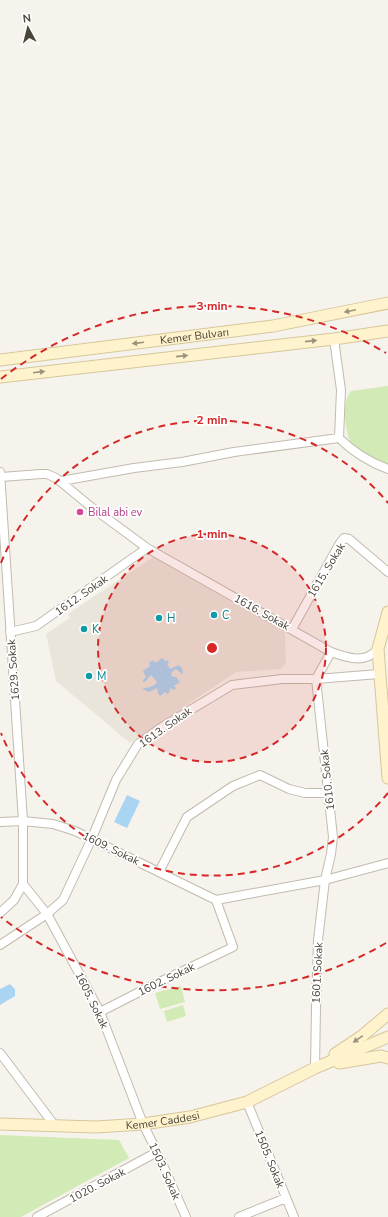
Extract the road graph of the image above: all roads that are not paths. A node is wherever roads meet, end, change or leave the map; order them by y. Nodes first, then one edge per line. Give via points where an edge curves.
1 (388, 303) edge
2 (385, 332) edge
3 (334, 339) junction
4 (0, 360) edge
5 (0, 377) edge
6 (339, 438) junction
7 (388, 469) edge
8 (0, 474) edge
9 (61, 481) junction
10 (147, 548) junction
11 (388, 572) edge
12 (4, 602) edge
13 (388, 612) edge
14 (292, 629) junction
15 (10, 632) junction
16 (378, 649) junction
17 (331, 652) junction
18 (379, 674) junction
19 (316, 679) junction
20 (388, 778) edge
21 (328, 793) junction
22 (23, 821) junction
23 (0, 822) edge
24 (92, 838) junction
25 (388, 863) edge
26 (159, 872) junction
27 (325, 880) junction
28 (23, 884) junction
29 (216, 900) junction
30 (0, 913) edge
31 (46, 914) junction
32 (0, 945) edge
33 (100, 1012) junction
34 (388, 1014) edge
35 (388, 1037) edge
36 (0, 1053) edge
37 (388, 1058) edge
38 (315, 1068) junction
39 (247, 1102) junction
40 (0, 1124) edge
41 (143, 1124) junction
42 (55, 1126) junction
43 (157, 1152) junction
44 (286, 1198) junction
45 (37, 1217) edge
46 (186, 1217) edge
47 (239, 1217) edge
48 (294, 1217) edge

1 -> 4 main road, Kemer Bulvarı via 273,326
2 - 3 main road, Kemer Bulvarı
5 -> 3 main road, Kemer Bulvarı
3 - 6 street via 341,390
6 - 7 street via 349,449 369,462
6 - 9 street via 234,452
8 - 9 street via 41,474
8 - 12 street, 1629. Sokak
9 - 10 street, 1616. Sokak
10 - 14 street, 1616. Sokak
10 - 15 street, 1612. Sokak via 36,626
11 - 14 street, 1615. Sokak via 349,539 344,538
12 - 15 street, 1629. Sokak
13 - 16 main road
14 - 17 street, 1616. Sokak
15 - 22 street, 1629. Sokak
16 - 17 street, 1616. Sokak via 364,659
16 - 18 main road
17 - 19 street
18 - 19 street, 1613. Sokak
18 - 20 main road
19 - 21 street, 1610. Sokak
19 - 24 street, 1613. Sokak via 282,679 232,684 138,744 116,780
21 - 26 street via 289,790 260,775 233,786 187,817
21 - 27 street, 1610. Sokak via 333,837
22 - 23 street, 1609. Sokak
22 - 24 street, 1609. Sokak via 53,824
22 - 28 street, 1629. Sokak
24 - 26 street, 1609. Sokak
24 - 31 street, 1613. Sokak via 64,900
25 - 27 street
26 - 29 street, 1609. Sokak
27 - 29 street
27 - 38 street, 1601. Sokak via 318,940
28 - 30 street via 14,900
28 - 31 street, 1605. Sokak
29 - 33 street, 1602. Sokak via 233,947
31 - 32 street, 1613. Sokak
31 - 33 street, 1605. Sokak
33 - 41 street, 1605. Sokak
34 -> 38 main road, Kemer Caddesi via 362,1036
35 - 38 main road, Kemer Caddesi
36 - 42 street
37 - 38 main road via 366,1058
38 - 39 main road, Kemer Caddesi
39 - 41 main road, Kemer Caddesi via 190,1117
39 - 44 street, 1505. Sokak
40 - 42 main road, Kemer Caddesi
41 - 42 main road, Kemer Caddesi
41 - 43 street, 1503. Sokak
43 - 45 street, 1020. Sokak
43 - 46 street, 1503. Sokak
44 - 47 street
44 - 48 street, 1505. Sokak

